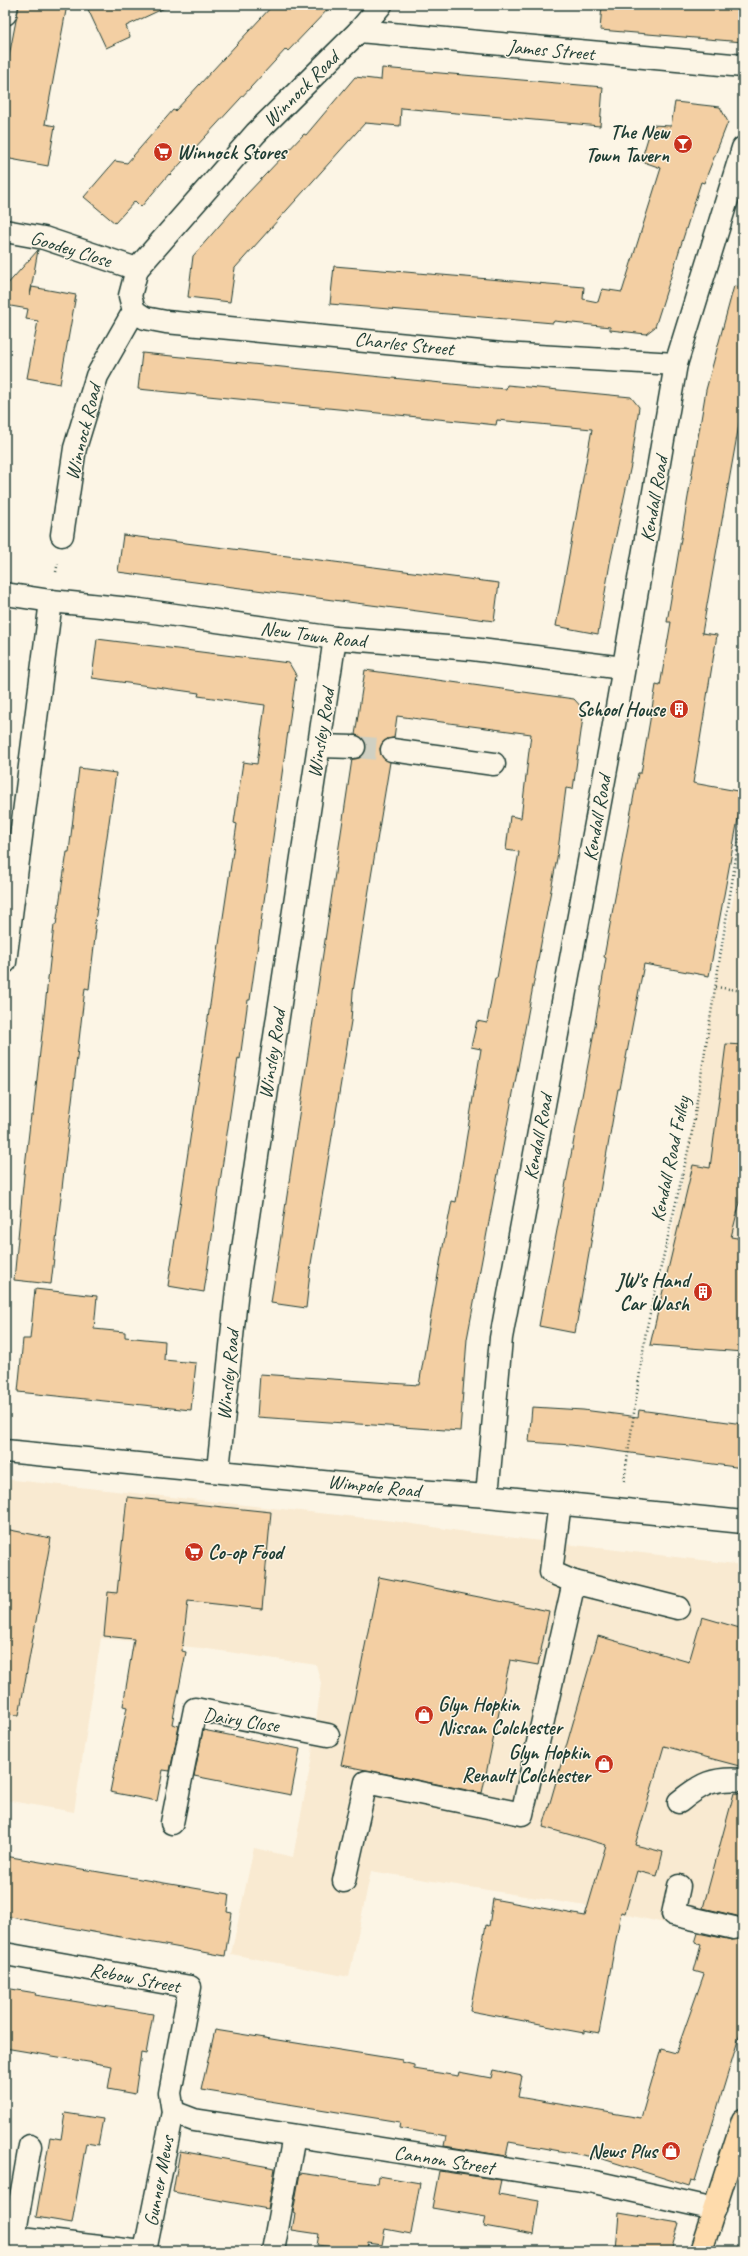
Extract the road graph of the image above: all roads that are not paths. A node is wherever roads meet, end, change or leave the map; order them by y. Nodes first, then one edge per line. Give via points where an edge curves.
1 (7, 5) edge
2 (380, 5) edge
3 (5, 14) edge
4 (359, 31) junction
5 (743, 66) edge
6 (743, 148) edge
7 (5, 231) edge
8 (137, 269) junction
9 (134, 311) junction
10 (676, 364) junction
11 (62, 535) road end
12 (5, 594) edge
13 (51, 602) junction
14 (335, 638) junction
15 (623, 668) junction
16 (319, 746) junction
17 (354, 747) tunnel mouth
18 (392, 750) tunnel mouth
19 (494, 764) dead end
20 (5, 962) edge
21 (5, 1451) edge
22 (218, 1470) junction
23 (487, 1496) junction
24 (560, 1503) junction
25 (743, 1522) edge
26 (574, 1582) junction
27 (678, 1608) dead end
28 (328, 1735) dead end
29 (743, 1780) edge
30 (679, 1802) dead end
31 (172, 1823) dead end
32 (344, 1881) dead end
33 (680, 1886) dead end
34 (734, 1928) dead end
35 (5, 1954) edge
36 (173, 2112) junction
37 (743, 2120) edge
38 (294, 2136) junction
39 (30, 2146) dead end
40 (715, 2209) junction
41 (134, 2251) edge
42 (145, 2251) edge
43 (273, 2251) edge
44 (701, 2251) edge

1 - 3 street
2 - 4 street, Winnock Road
4 - 5 street, James Street
4 - 8 street, Winnock Road via 256,133
6 - 10 street, Kendall Road
7 - 8 street, Goodey Close via 44,238
8 - 9 street, Winnock Road via 130,296
9 - 10 street, Charles Street via 144,318 166,322 502,354
9 - 11 street, Winnock Road via 97,376 75,448
10 - 15 street, Kendall Road
12 - 13 street, New Town Road
13 - 14 street, New Town Road via 140,610
13 - 20 street
14 - 15 street, New Town Road via 464,648
14 - 16 street, Winsley Road
15 - 23 street, Kendall Road via 501,1338
16 - 17 street
16 - 22 street, Winsley Road via 237,1289
18 - 19 street
21 - 22 street, Wimpole Road
22 - 23 street, Wimpole Road
23 - 24 street, Wimpole Road
24 - 25 street, Wimpole Road
24 - 26 street via 551,1572
26 - 27 street
26 - 32 street via 522,1814 366,1782
28 - 31 street, Dairy Close via 196,1710
29 - 30 street via 714,1780 696,1788
33 - 34 street via 673,1914
35 - 36 street, Rebow Street via 190,1987 170,2093
36 - 38 street, Cannon Street via 194,2120
36 - 42 street, Gunner Mews
37 - 40 main road
38 - 40 street, Cannon Street via 594,2182
38 - 43 street
39 - 41 street, Gunner Mews via 14,2237
40 - 44 main road

